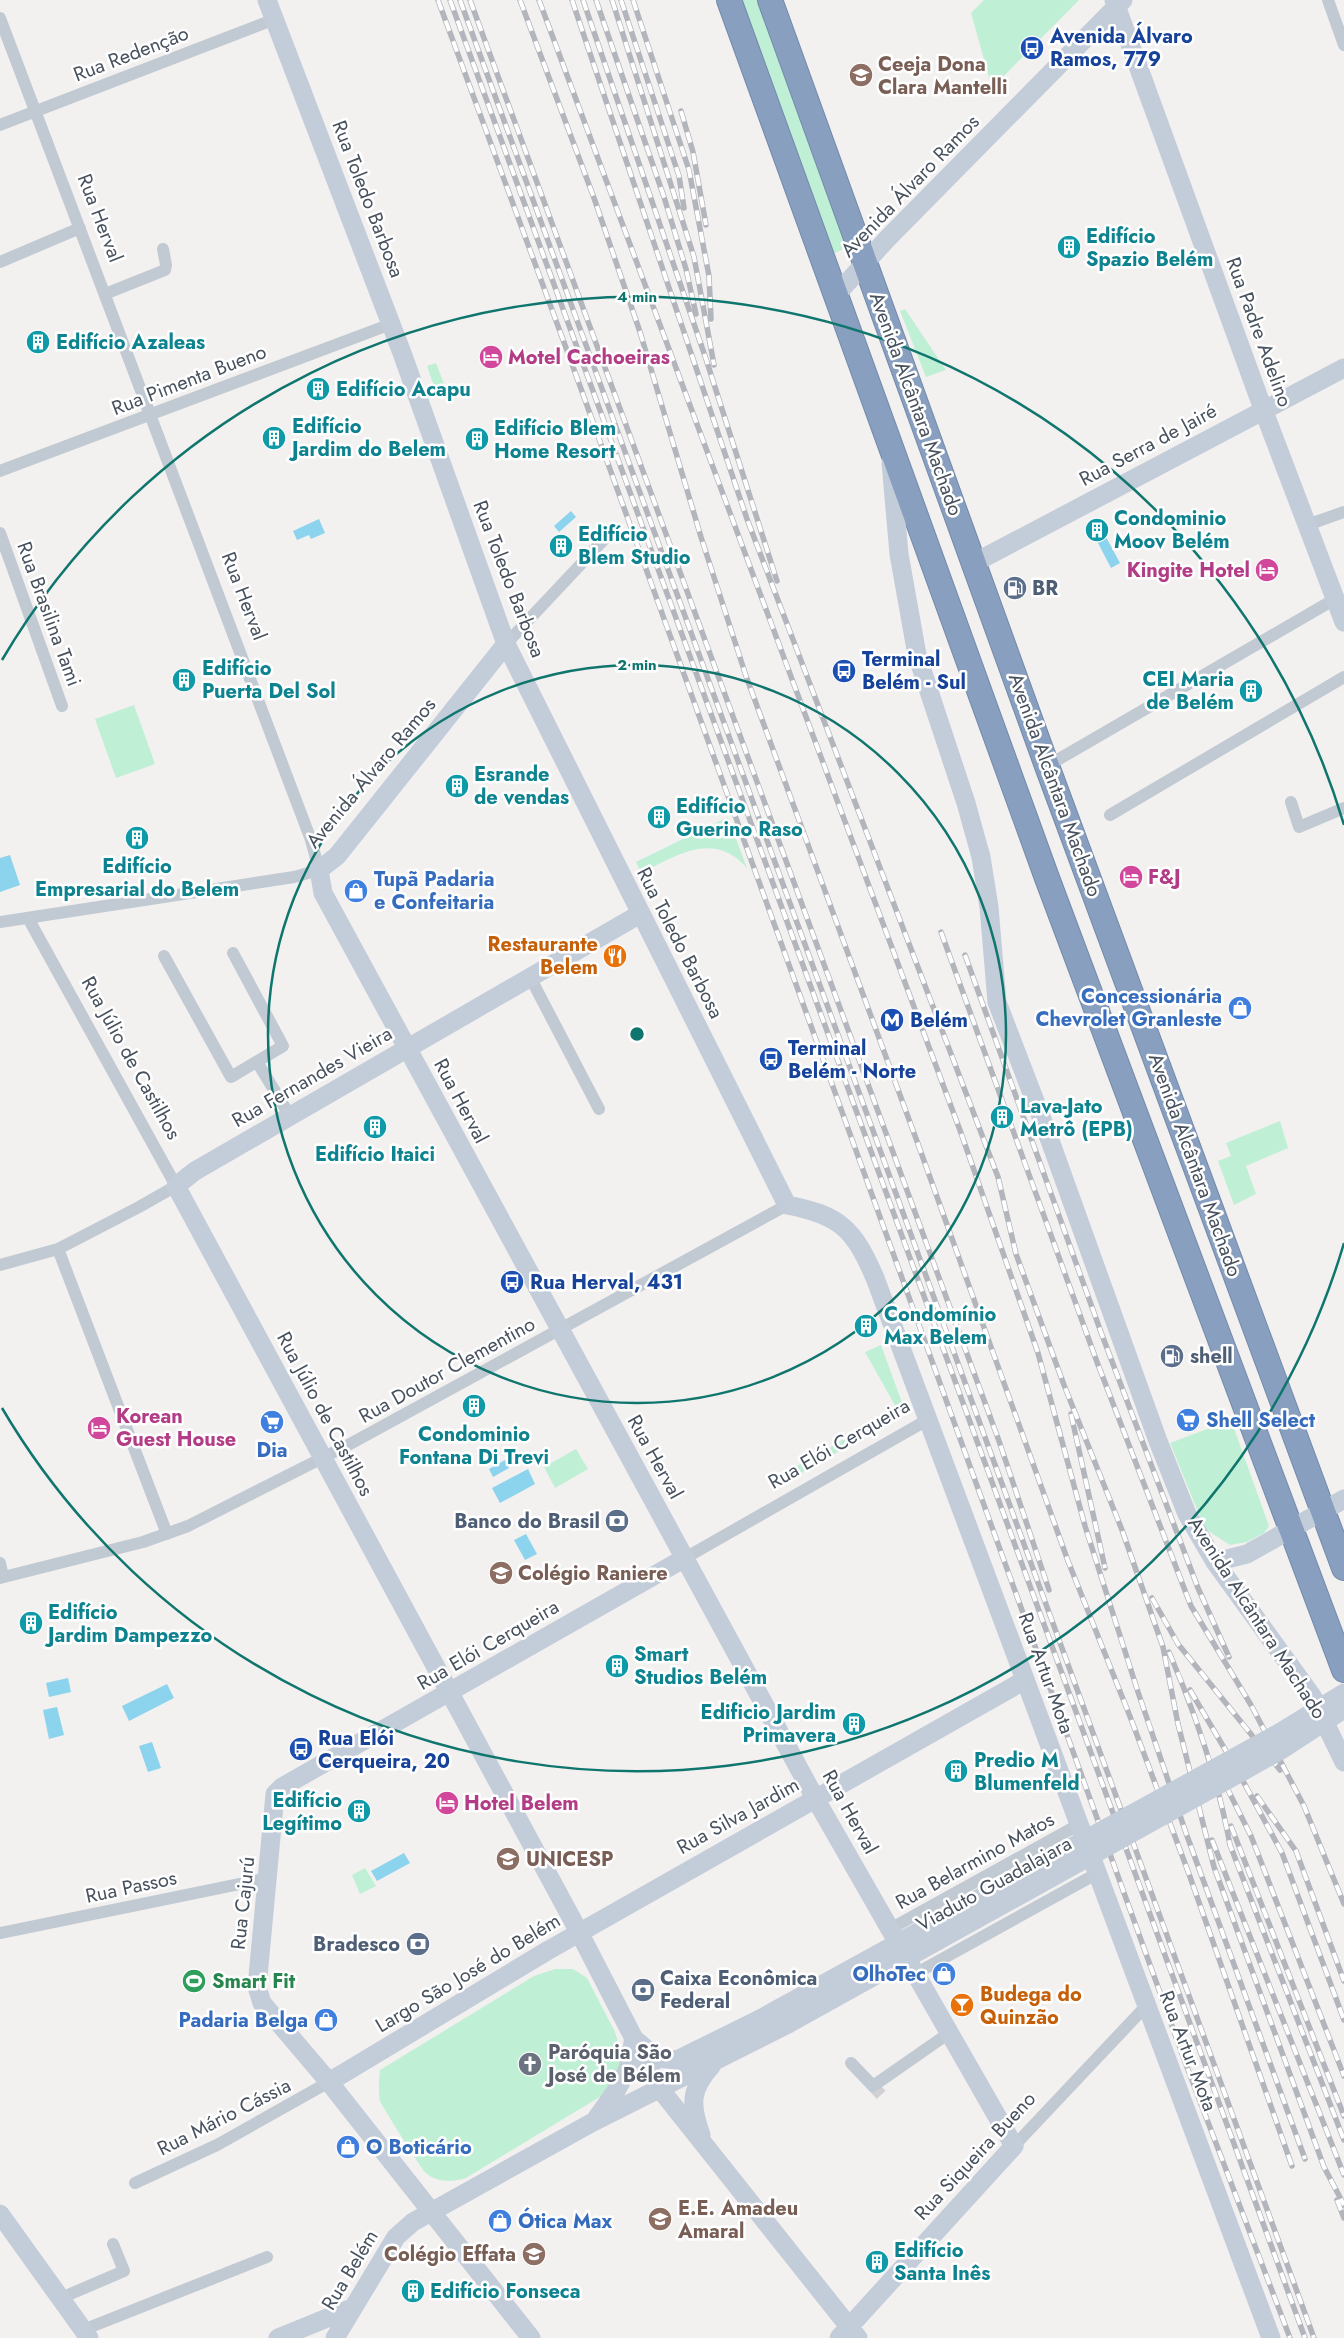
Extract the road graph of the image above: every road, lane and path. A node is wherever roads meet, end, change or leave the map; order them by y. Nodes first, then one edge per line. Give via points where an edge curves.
1 (268, 0) edge
2 (729, 0) edge
3 (770, 0) edge
4 (1328, 0) edge
5 (1118, 2) edge
6 (0, 18) edge
7 (275, 20) junction
8 (1344, 45) edge
9 (35, 111) junction
10 (0, 124) edge
11 (80, 228) junction
12 (163, 249) dead end
13 (0, 262) edge
14 (865, 263) junction
15 (105, 294) junction
16 (835, 296) junction
17 (391, 324) junction
18 (1344, 368) edge
19 (1263, 409) junction
20 (151, 414) junction
21 (889, 437) junction
22 (0, 471) edge
23 (1344, 512) edge
24 (1308, 525) junction
25 (613, 530) dead end
26 (0, 533) edge
27 (974, 563) junction
28 (1335, 599) junction
29 (1344, 622) edge
30 (506, 644) junction
31 (1344, 677) edge
32 (62, 706) dead end
33 (1047, 766) junction
34 (1291, 802) dead end
35 (1344, 808) edge
36 (1110, 815) dead end
37 (319, 870) junction
38 (640, 914) junction
39 (28, 918) junction
40 (0, 922) edge
41 (233, 953) dead end
42 (164, 956) dead end
43 (530, 977) junction
44 (407, 1048) junction
45 (257, 1062) junction
46 (599, 1109) dead end
47 (290, 1116) junction
48 (176, 1186) junction
49 (786, 1205) junction
50 (58, 1249) junction
51 (0, 1265) edge
52 (560, 1329) junction
53 (929, 1419) junction
54 (323, 1458) junction
55 (1344, 1499) edge
56 (1324, 1510) junction
57 (1291, 1530) junction
58 (167, 1534) junction
59 (685, 1558) junction
60 (1215, 1562) junction
61 (0, 1563) edge
62 (1344, 1568) edge
63 (2, 1577) edge
64 (1344, 1670) edge
65 (1025, 1680) junction
66 (450, 1693) junction
67 (1344, 1693) edge
68 (1344, 1709) edge
69 (1344, 1762) edge
70 (277, 1792) joint
71 (816, 1798) junction
72 (1078, 1825) junction
73 (1096, 1874) junction
74 (269, 1878) junction
75 (890, 1929) junction
76 (579, 1932) junction
77 (0, 1933) edge
78 (915, 1974) junction
79 (1147, 2006) junction
80 (949, 2033) junction
81 (634, 2038) junction
82 (713, 2053) junction
83 (672, 2060) joint
84 (851, 2063) dead end
85 (329, 2082) junction
86 (660, 2089) junction
87 (593, 2122) junction
88 (1014, 2146) junction
89 (707, 2150) junction
90 (135, 2183) dead end
91 (430, 2212) junction
92 (0, 2214) edge
93 (114, 2244) dead end
94 (267, 2257) dead end
95 (61, 2298) junction
96 (352, 2308) junction
97 (86, 2334) edge
98 (849, 2334) edge
99 (292, 2336) edge
100 (335, 2338) edge
101 (531, 2338) edge
102 (1271, 2338) edge

1 - 7 street, Rua Toledo Barbosa
2 - 16 highway, Avenida Alcântara Machado
3 - 14 highway, Avenida Alcântara Machado
4 - 8 street
5 - 14 street, Avenida Álvaro Ramos
5 - 19 street, Rua Padre Adelino
6 - 9 street, Rua Herval
7 - 9 street, Rua Redenção
7 - 17 street, Rua Toledo Barbosa
9 - 10 street, Rua Redenção
9 - 11 street, Rua Herval
11 - 13 street
11 - 15 street, Rua Herval
12 - 15 street via 165,270
14 - 16 street, Avenida Álvaro Ramos
14 - 27 highway, Avenida Alcântara Machado
15 - 20 street, Rua Herval
16 - 21 highway, Avenida Alcântara Machado
17 - 20 street, Rua Pimenta Bueno
17 - 30 street, Rua Toledo Barbosa
18 - 19 street, Rua Serra de Jairé
19 - 24 street, Rua Padre Adelino
19 - 27 street, Rua Serra de Jairé
20 - 22 street, Rua Pimenta Bueno
20 - 37 street, Rua Herval
21 - 57 highway, Avenida Alcântara Machado via 1047,878
21 - 60 street, Avenida Alcântara Machado via 899,554 908,611 928,691 981,857 997,1002 1174,1482 1187,1514
23 - 24 street
24 - 28 street, Rua Padre Adelino
25 - 30 street, Avenida Álvaro Ramos
26 - 32 street, Rua Brasilina Tami
27 - 33 highway, Avenida Alcântara Machado
28 - 29 street, Rua Padre Adelino
28 - 33 street
30 - 37 street, Avenida Álvaro Ramos via 337,856
30 - 38 street, Rua Toledo Barbosa
31 - 36 street
33 - 56 highway, Avenida Alcântara Machado
34 - 35 street via 1299,826
37 - 39 street, Avenida Álvaro Ramos via 294,877
37 - 44 street, Rua Herval via 323,893
38 - 43 street, Rua Fernandes Vieira
38 - 49 street, Rua Toledo Barbosa
39 - 40 street, Avenida Álvaro Ramos
39 - 48 street, Rua Júlio de Castilhos
41 - 45 street via 283,1045
42 - 45 street via 228,1076 232,1077
43 - 44 street, Rua Fernandes Vieira
43 - 46 street
44 - 47 street, Rua Fernandes Vieira
44 - 52 street, Rua Herval
45 - 47 street
47 - 48 street, Rua Fernandes Vieira via 195,1171
48 - 50 street, Rua Fernandes Vieira
48 - 54 street, Rua Júlio de Castilhos
49 - 52 street, Rua Doutor Clementino
49 - 53 street, Rua Artur Mota via 838,1221 857,1242 875,1278
50 - 51 street, Rua Fernandes Vieira
50 - 58 street
52 - 54 street, Rua Doutor Clementino
52 - 59 street, Rua Herval
53 - 59 street, Rua Elói Cerqueira
53 - 65 street, Rua Artur Mota
54 - 58 street, Rua Doutor Clementino
54 - 66 street, Rua Júlio de Castilhos
55 - 56 street
56 - 57 street
56 - 62 highway, Avenida Alcântara Machado
57 - 60 street via 1247,1554
57 - 64 highway, Avenida Alcântara Machado
58 - 63 street, Rua Doutor Clementino
59 - 66 street, Rua Elói Cerqueira
59 - 71 street, Rua Herval
60 - 69 street, Avenida Alcântara Machado via 1312,1696
61 - 63 street
65 - 71 street, Rua Silva Jardim
65 - 72 street, Rua Artur Mota
66 - 70 street, Rua Elói Cerqueira
66 - 76 street, Rua Júlio de Castilhos
67 - 82 street, Viaduto Guadalajara, bridge via 1279,1733
68 - 82 street, Viaduto Guadalajara, bridge via 1273,1755 796,2020
70 - 74 street, Rua Cajurú
71 - 75 street, Rua Herval
71 - 76 street, Rua Silva Jardim
72 - 73 street, Rua Artur Mota
72 - 75 street, Rua Belarmino Matos
73 - 78 street
73 - 79 street, Rua Artur Mota
74 - 77 street, Rua Passos
74 - 85 street, Rua Cajurú via 258,1994
75 - 78 street, Rua Herval
76 - 81 street, Largo São José do Belém
76 - 85 street, Largo São José do Belém
78 - 80 street, Rua Herval
79 - 88 street, Rua Siqueira Bueno
79 - 102 street, Rua Artur Mota
80 - 84 street via 873,2086
80 - 88 street, Rua Herval
81 - 83 street, Largo São José do Belém via 657,2058
81 - 86 street, Largo São José do Belém
81 - 87 street via 628,2069 616,2092
82 - 83 street, Viaduto Guadalajara
82 - 86 street, Viaduto Guadalajara
82 - 89 street via 695,2090 693,2102 694,2118
85 - 90 street, Rua Mário Cássia via 217,2145
85 - 91 street
86 - 87 street
86 - 89 street
87 - 91 street
88 - 98 street, Rua Siqueira Bueno
89 - 98 street
91 - 96 street, Rua Belém via 396,2237
91 - 101 street
92 - 95 street
93 - 95 street via 124,2271
94 - 97 street
95 - 97 street
96 - 99 street
96 - 100 street, Rua Belém

